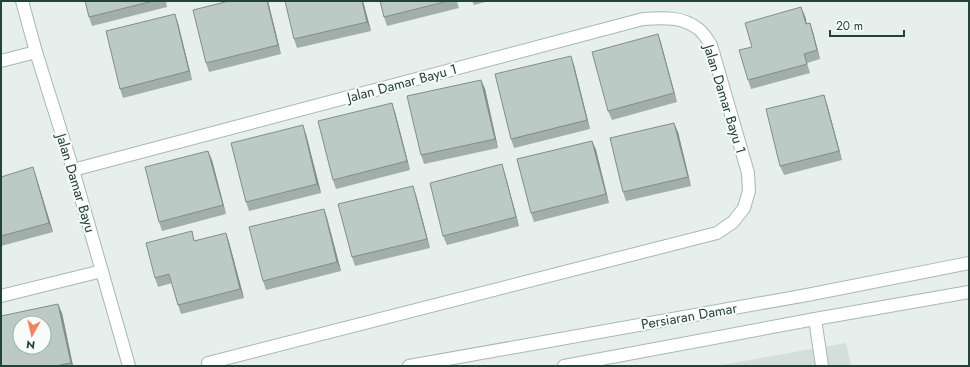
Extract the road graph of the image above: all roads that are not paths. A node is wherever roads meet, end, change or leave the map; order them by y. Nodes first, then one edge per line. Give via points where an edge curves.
1 (22, 1) edge
2 (36, 52) junction
3 (1, 61) edge
4 (73, 170) junction
5 (969, 263) edge
6 (102, 271) junction
7 (969, 292) edge
8 (1, 296) edge
9 (815, 319) junction
10 (208, 363) dead end
11 (129, 366) edge
12 (408, 366) edge
13 (564, 366) edge
14 (822, 366) edge

1 - 2 street, Jalan Damar Bayu
2 - 3 street
2 - 4 street, Jalan Damar Bayu
4 - 6 street, Jalan Damar Bayu
4 - 10 street, Jalan Damar Bayu 1 via 643,20 666,17 684,21 698,28 711,45 748,173 749,191 744,208 733,222 723,229
5 - 12 street, Persiaran Damar via 807,295
6 - 8 street
6 - 11 street, Jalan Damar Bayu
7 - 9 street, Persiaran Damar
9 - 13 street, Persiaran Damar
9 - 14 street

